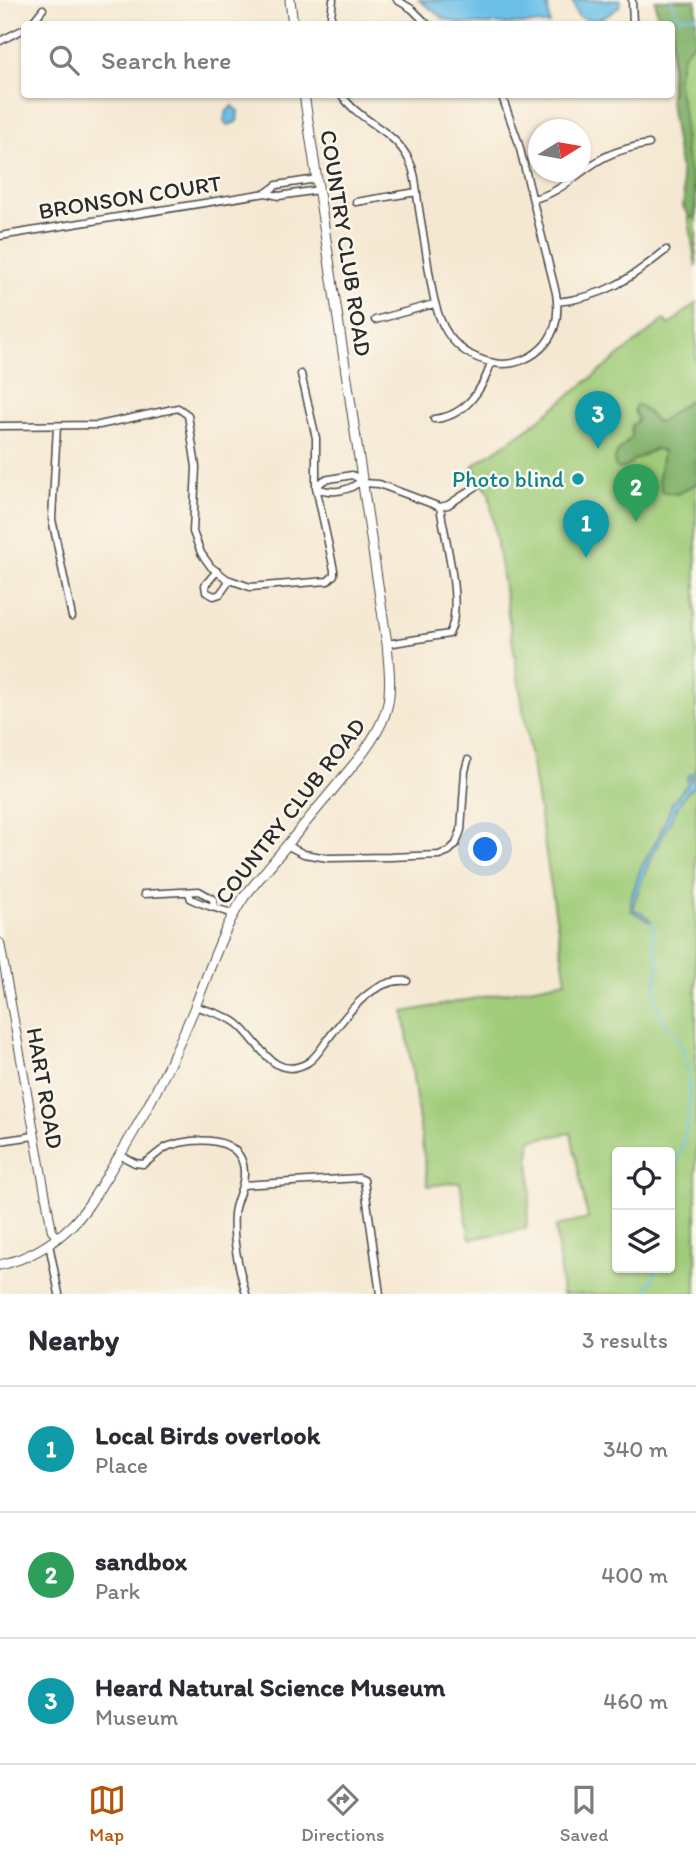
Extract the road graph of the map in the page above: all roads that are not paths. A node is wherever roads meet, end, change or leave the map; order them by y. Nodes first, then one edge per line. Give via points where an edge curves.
1 (290, 0) edge
2 (333, 0) edge
3 (397, 0) edge
4 (632, 0) edge
5 (43, 9) dead end
6 (33, 21) edge
7 (293, 21) edge
8 (330, 21) edge
9 (424, 21) edge
10 (633, 21) edge
11 (21, 30) edge
12 (0, 41) edge
13 (305, 98) edge
14 (344, 98) edge
15 (505, 98) edge
16 (649, 144) dead end
17 (317, 179) junction
18 (318, 190) junction
19 (417, 192) junction
20 (266, 193) junction
21 (533, 199) junction
22 (356, 202) dead end
23 (0, 236) edge
24 (666, 250) dead end
25 (557, 302) junction
26 (434, 304) junction
27 (375, 320) dead end
28 (491, 363) junction
29 (301, 374) dead end
30 (434, 419) dead end
31 (0, 426) edge
32 (57, 426) junction
33 (362, 481) junction
34 (482, 482) dead end
35 (316, 487) junction
36 (440, 507) junction
37 (217, 571) junction
38 (230, 580) junction
39 (72, 617) dead end
40 (387, 644) junction
41 (468, 760) dead end
42 (286, 845) junction
43 (144, 894) dead end
44 (233, 914) junction
45 (0, 943) edge
46 (1, 956) edge
47 (407, 981) dead end
48 (195, 1006) junction
49 (34, 1136) junction
50 (0, 1141) edge
51 (120, 1155) junction
52 (242, 1185) junction
53 (58, 1238) junction
54 (49, 1244) junction
55 (0, 1265) edge
56 (59, 1294) edge
57 (246, 1294) edge
58 (380, 1294) edge

1 - 7 main road
2 - 8 street
3 - 9 street
4 - 10 street
5 - 6 street
11 - 12 street
13 - 17 main road, COUNTRY CLUB ROAD
14 - 19 street via 401,146 413,169
15 - 21 street
16 - 21 street via 603,157 565,186
17 - 18 main road, COUNTRY CLUB ROAD
17 - 20 street, BRONSON COURT via 277,186
18 - 20 street, BRONSON COURT via 279,196
18 - 33 main road, COUNTRY CLUB ROAD
19 - 22 street
19 - 26 street
20 - 23 street, BRONSON COURT
21 - 25 street
24 - 25 street via 617,286
25 - 28 street via 555,326 542,348 516,363
26 - 27 street
26 - 28 street via 453,340 471,355
28 - 30 street via 471,401 449,416
29 - 35 street via 316,438
31 - 32 street
32 - 37 street via 99,425 184,410 196,467 193,532 201,553
32 - 39 street via 52,519
33 - 35 street via 353,488 326,492
33 - 35 street via 352,475 324,480
33 - 36 street
33 - 40 main road, COUNTRY CLUB ROAD
34 - 36 street
35 - 38 street via 334,570 332,579 258,588
36 - 40 street via 455,598 449,634
37 - 38 street
37 - 38 street via 205,584 206,592 220,594
40 - 42 main road, COUNTRY CLUB ROAD via 390,696 378,733
41 - 42 street via 461,830 449,852 328,858 303,854
42 - 44 main road, COUNTRY CLUB ROAD
43 - 44 street via 199,891 213,899 214,907
44 - 48 main road, COUNTRY CLUB ROAD
45 - 46 street, HART ROAD
46 - 49 street, HART ROAD
47 - 48 street via 390,983 362,999 313,1059 298,1066 270,1061 234,1021
48 - 51 main road, COUNTRY CLUB ROAD via 173,1061
49 - 50 street
49 - 53 street, HART ROAD via 52,1231
51 - 52 street via 142,1164 170,1146 219,1142 239,1155
51 - 53 main road, COUNTRY CLUB ROAD via 87,1209
52 - 57 street via 234,1229
52 - 58 street via 364,1180
53 - 54 main road, COUNTRY CLUB ROAD
54 - 55 main road, COUNTRY CLUB ROAD
54 - 56 street

